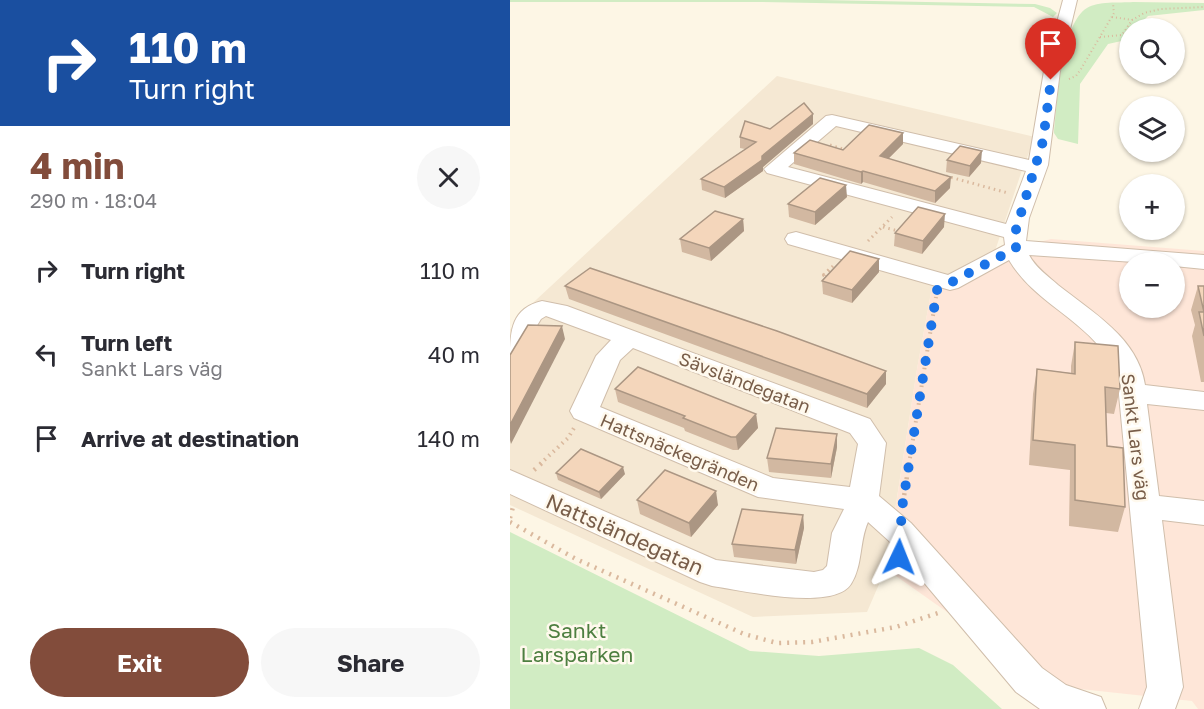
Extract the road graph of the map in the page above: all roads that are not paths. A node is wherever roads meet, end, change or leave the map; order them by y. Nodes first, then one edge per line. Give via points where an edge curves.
1 (1070, 0) edge
2 (1037, 168) junction
3 (796, 239) dead end
4 (1016, 240) junction
5 (1204, 262) edge
6 (628, 339) junction
7 (510, 349) edge
8 (1132, 393) junction
9 (1204, 401) edge
10 (514, 483) edge
11 (1145, 506) junction
12 (1204, 513) edge
13 (882, 516) junction
14 (1088, 709) edge
15 (1157, 709) edge

1 - 2 street via 1052,70
2 - 4 street
2 - 4 street via 832,120 774,170 906,203
3 - 4 street via 950,283
4 - 5 street via 1047,248
4 - 8 street, Sankt Lars väg via 1019,259 1026,269 1120,351 1130,374
6 - 7 street, Sävsländegatan via 558,310 542,308 532,314
6 - 13 street, Sävsländegatan via 860,426 872,444
6 - 13 street, Hattsnäckegränden via 609,356 584,411 768,489
8 - 9 street
8 - 11 street, Sankt Lars väg
10 - 13 street, Nattsländegatan via 712,573 814,586 838,577 848,533
11 - 12 street
11 - 15 street, Sankt Lars väg via 1165,687
13 - 14 street via 1029,680 1056,699

